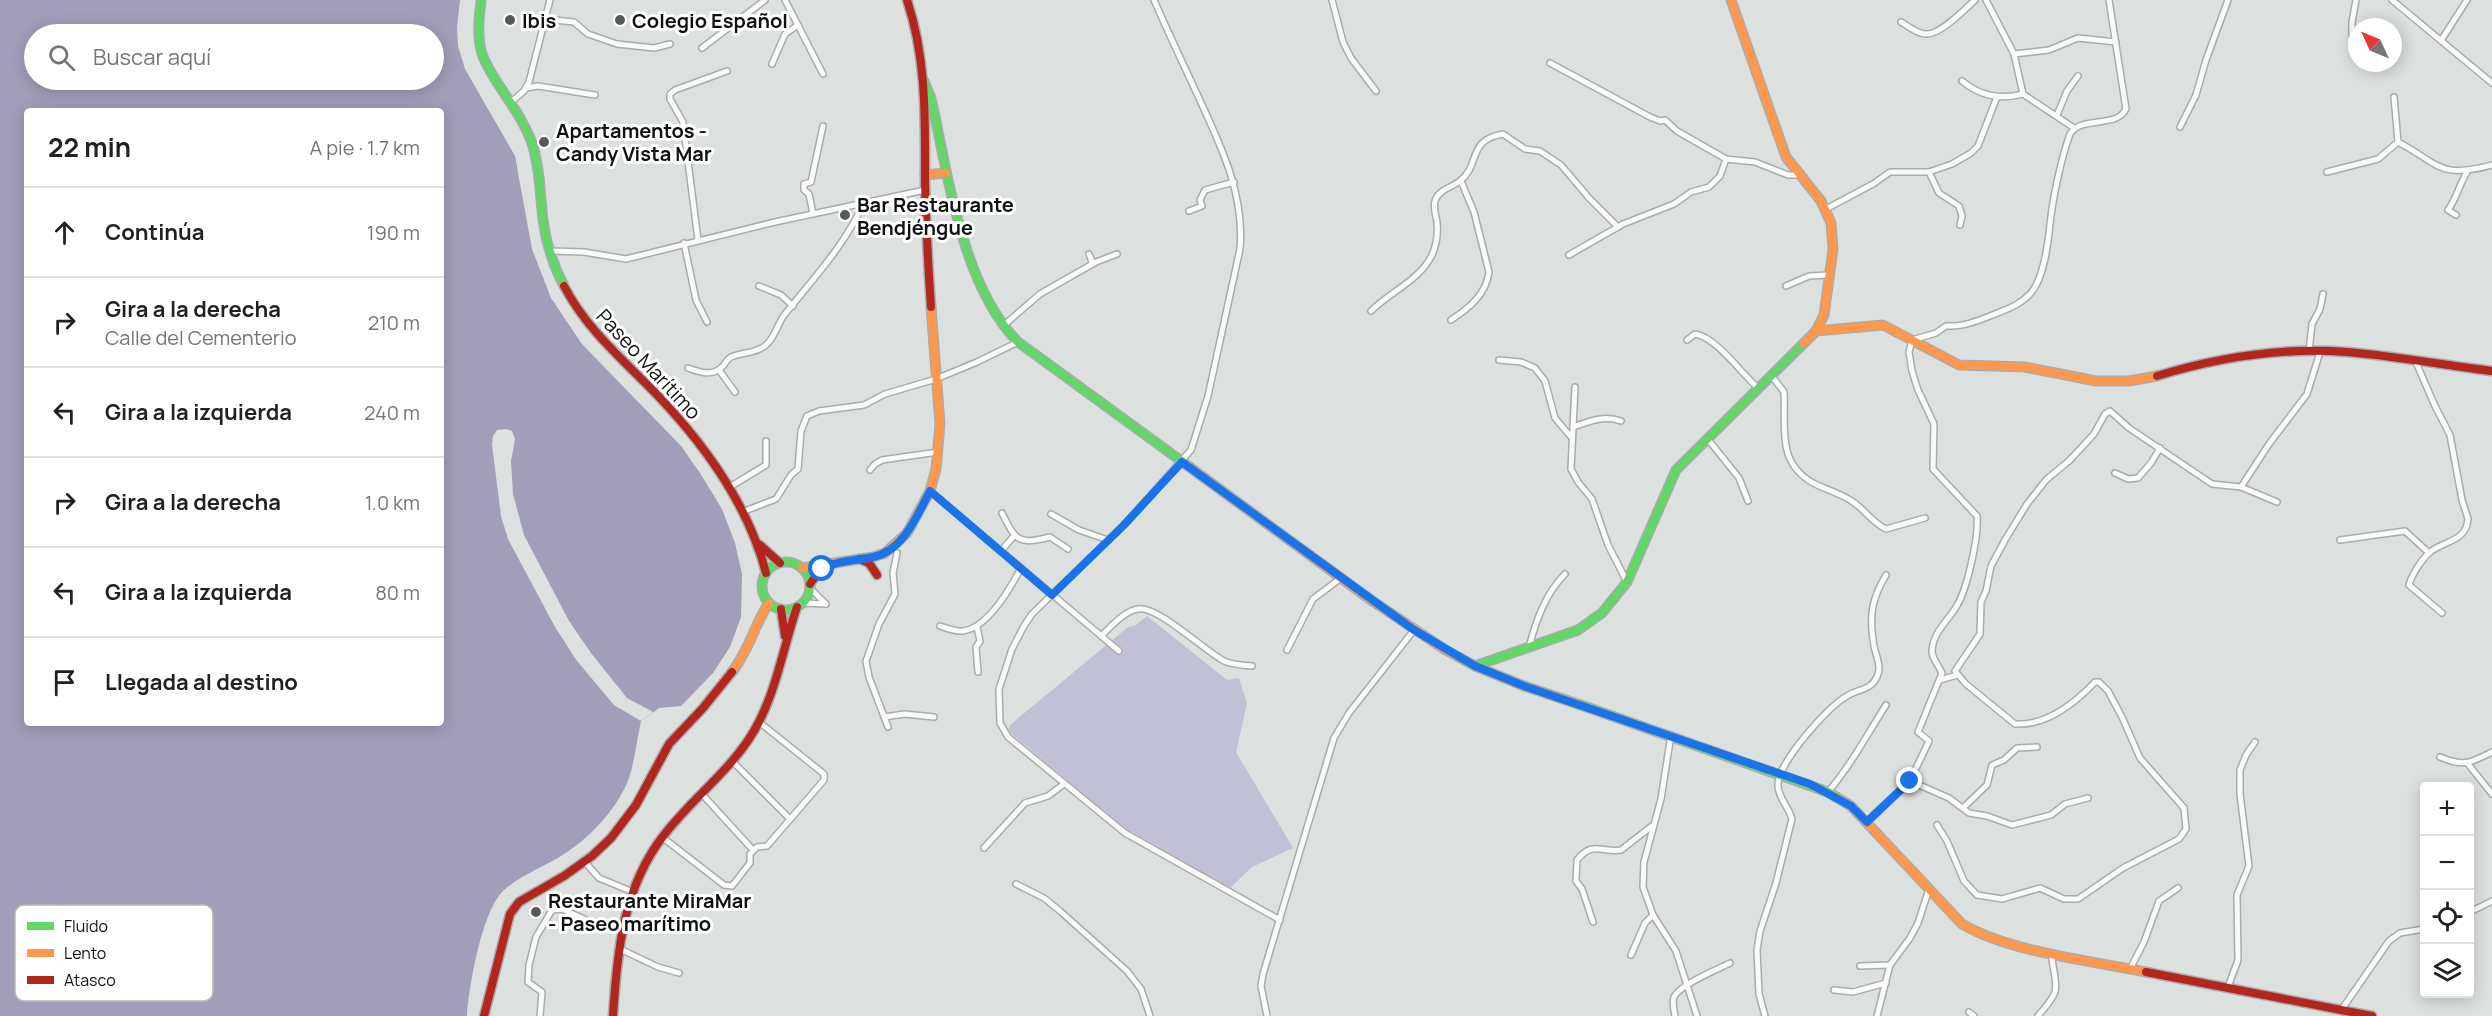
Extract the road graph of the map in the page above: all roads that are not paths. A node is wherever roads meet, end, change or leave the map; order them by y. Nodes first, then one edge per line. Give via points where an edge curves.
1 (481, 0) edge
2 (550, 0) edge
3 (765, 0) edge
4 (785, 0) edge
5 (907, 0) edge
6 (1154, 0) edge
7 (1332, 0) edge
8 (1731, 0) edge
9 (1975, 0) edge
10 (1986, 0) edge
11 (2109, 0) edge
12 (2229, 0) edge
13 (2356, 0) edge
14 (2467, 0) edge
15 (2394, 1) edge
16 (2353, 18) edge
17 (545, 20) junction
18 (1901, 22) dead end
19 (798, 25) junction
20 (2442, 39) junction
21 (2116, 42) junction
22 (670, 44) dead end
23 (702, 48) dead end
24 (2014, 54) junction
25 (1550, 63) dead end
26 (772, 64) dead end
27 (727, 71) dead end
28 (823, 75) dead end
29 (2078, 76) dead end
30 (924, 81) junction
31 (1962, 81) dead end
32 (2492, 83) edge
33 (526, 88) junction
34 (1376, 91) dead end
35 (2023, 94) junction
36 (595, 95) dead end
37 (1997, 97) junction
38 (2394, 97) dead end
39 (511, 102) junction
40 (2057, 115) junction
41 (823, 126) dead end
42 (2180, 127) dead end
43 (2074, 128) junction
44 (2398, 142) junction
45 (1725, 159) junction
46 (2492, 165) edge
47 (1929, 172) junction
48 (2327, 172) dead end
49 (2467, 172) junction
50 (946, 173) junction
51 (1799, 175) junction
52 (926, 176) junction
53 (1461, 181) junction
54 (1234, 182) junction
55 (925, 190) junction
56 (864, 202) junction
57 (1826, 209) junction
58 (1189, 211) dead end
59 (813, 214) junction
60 (2456, 215) dead end
61 (1960, 225) dead end
62 (1618, 227) junction
63 (698, 240) junction
64 (684, 243) junction
65 (550, 251) junction
66 (1089, 254) dead end
67 (1117, 254) dead end
68 (1569, 255) dead end
69 (1093, 264) junction
70 (1829, 275) junction
71 (759, 286) dead end
72 (1786, 286) dead end
73 (2323, 294) dead end
74 (793, 306) junction
75 (1371, 311) dead end
76 (1451, 320) dead end
77 (707, 322) dead end
78 (1003, 326) junction
79 (1816, 331) junction
80 (1688, 340) dead end
81 (1912, 340) junction
82 (1018, 342) junction
83 (2309, 352) junction
84 (2320, 352) junction
85 (1498, 360) dead end
86 (2415, 360) junction
87 (688, 368) dead end
88 (719, 370) junction
89 (2492, 371) edge
90 (1771, 375) junction
91 (936, 379) junction
92 (1575, 387) dead end
93 (1758, 388) junction
94 (735, 392) dead end
95 (1621, 421) dead end
96 (1573, 427) junction
97 (1572, 438) junction
98 (1707, 438) junction
99 (766, 441) dead end
100 (2160, 448) junction
101 (938, 452) junction
102 (2071, 459) junction
103 (1182, 462) junction
104 (2064, 466) dead end
105 (870, 470) dead end
106 (2115, 473) dead end
107 (2241, 487) junction
108 (728, 488) junction
109 (930, 491) junction
110 (1748, 501) dead end
111 (2277, 502) dead end
112 (742, 512) junction
113 (1002, 513) dead end
114 (1052, 514) dead end
115 (1925, 518) dead end
116 (1014, 536) junction
117 (756, 540) junction
118 (1108, 540) junction
119 (2340, 540) dead end
120 (1068, 549) dead end
121 (1001, 551) junction
122 (897, 553) dead end
123 (2429, 553) junction
124 (859, 559) junction
125 (835, 562) junction
126 (780, 563) junction
127 (802, 568) junction
128 (1021, 568) junction
129 (766, 573) junction
130 (1564, 574) dead end
131 (877, 575) dead end
132 (1886, 575) dead end
133 (1341, 578) junction
134 (1627, 582) junction
135 (810, 586) junction
136 (1052, 595) junction
137 (769, 603) junction
138 (800, 605) junction
139 (781, 609) junction
140 (2442, 613) dead end
141 (940, 626) dead end
142 (977, 627) junction
143 (1414, 630) junction
144 (1101, 636) junction
145 (786, 643) junction
146 (1528, 649) junction
147 (1287, 650) dead end
148 (1119, 651) dead end
149 (1252, 666) dead end
150 (1475, 666) junction
151 (978, 672) dead end
152 (1957, 675) junction
153 (1940, 680) junction
154 (1886, 705) dead end
155 (884, 717) junction
156 (933, 717) dead end
157 (759, 722) junction
158 (888, 727) dead end
159 (1671, 735) junction
160 (2254, 742) dead end
161 (2037, 747) dead end
162 (2492, 752) edge
163 (2440, 757) dead end
164 (732, 761) junction
165 (2468, 764) junction
166 (1780, 774) junction
167 (1910, 781) junction
168 (2488, 781) edge
169 (1064, 784) junction
170 (1828, 792) junction
171 (701, 793) junction
172 (2492, 794) edge
173 (2088, 798) dead end
174 (1963, 808) junction
175 (790, 819) junction
176 (1867, 822) junction
177 (1653, 825) junction
178 (1937, 825) dead end
179 (662, 837) junction
180 (984, 848) dead end
181 (753, 850) junction
182 (584, 861) junction
183 (1016, 884) dead end
184 (2178, 888) dead end
185 (1929, 889) junction
186 (633, 892) junction
187 (2492, 901) edge
188 (2474, 910) edge
189 (1653, 915) junction
190 (1280, 920) junction
191 (1593, 922) dead end
192 (622, 930) junction
193 (2420, 930) edge
194 (618, 948) junction
195 (2052, 953) junction
196 (1631, 955) dead end
197 (1730, 963) dead end
198 (1890, 964) junction
199 (1860, 966) dead end
200 (2131, 967) junction
201 (679, 973) dead end
202 (1886, 983) junction
203 (1688, 985) junction
204 (2228, 987) junction
205 (1834, 990) dead end
206 (2342, 1009) junction
207 (2040, 1013) edge
208 (484, 1016) edge
209 (540, 1016) edge
210 (613, 1016) edge
211 (1150, 1016) edge
212 (1267, 1016) edge
213 (1675, 1016) edge
214 (1697, 1016) edge
215 (1765, 1016) edge
216 (1877, 1016) edge
217 (2032, 1016) edge
218 (2372, 1016) edge

1 - 39 main road, Paseo Marítimo via 481,52
2 - 17 street
3 - 23 street
4 - 19 street
5 - 30 main road via 917,30
6 - 54 street
7 - 34 street via 1343,42
8 - 51 main road via 1786,156
9 - 18 street via 1930,34
10 - 24 street
11 - 21 street
12 - 42 street via 2196,95
13 - 16 street
14 - 20 street
15 - 20 street
17 - 22 street via 574,22 588,34 617,44 654,48
17 - 33 street
19 - 26 street via 784,34
19 - 28 street
20 - 32 street
21 - 24 street via 2078,38 2049,50
21 - 43 street via 2126,102 2124,113
24 - 35 street
25 - 45 street via 1650,117 1665,120
27 - 63 street via 675,90 669,99 683,122
29 - 40 street
30 - 50 main road
30 - 52 main road
31 - 37 street via 1972,90
33 - 36 street via 538,86
33 - 39 street
35 - 37 street
35 - 40 street
37 - 47 street via 1978,147 1952,164
38 - 44 street
39 - 65 main road, Paseo Marítimo via 532,145
40 - 43 street
41 - 59 street via 811,182 804,184
43 - 81 street via 2067,143 2037,285 2017,306
44 - 48 street via 2378,159
44 - 49 street via 2440,168
45 - 51 street via 1755,162 1788,175
45 - 62 street via 1720,176 1709,188 1691,192 1674,204
46 - 49 street
47 - 57 street via 1890,172
47 - 61 street via 1938,193 1959,206
49 - 60 street via 2448,210
50 - 52 main road
50 - 78 main road via 962,240
51 - 57 main road
52 - 55 main road
53 - 62 street via 1479,147 1491,135 1503,134 1561,165
53 - 75 street via 1436,197 1436,241 1426,264
53 - 76 street via 1474,212 1489,272 1480,296
54 - 58 street via 1205,190 1200,200 1202,206
54 - 103 street via 1242,230 1240,249 1203,417 1191,450
55 - 56 street
55 - 91 main road
56 - 59 street
56 - 74 street via 854,224
57 - 70 main road via 1833,235
59 - 63 street
62 - 68 street
63 - 64 street
64 - 65 street via 626,259
64 - 77 street via 696,300
65 - 108 main road, Paseo Marítimo via 580,313 698,442
66 - 69 street
67 - 69 street
69 - 78 street via 1040,294
70 - 72 street via 1809,276
70 - 79 main road via 1824,315
71 - 74 street via 782,295
73 - 83 street via 2312,324
74 - 88 street via 766,345 732,357
78 - 82 main road
79 - 81 main road via 1883,325
79 - 90 main road
80 - 93 street via 1699,334 1711,342
81 - 83 main road via 1959,365 2025,367 2096,381 2153,377 2237,356
81 - 153 street via 1912,371 1934,424 1933,469 1973,509 1978,523 1977,544 1959,603 1944,621 1933,645 1934,658 1942,671
82 - 91 street
82 - 103 main road
83 - 84 main road
84 - 86 main road
84 - 107 street via 2307,394
85 - 97 street via 1536,368 1545,381 1555,418
86 - 89 main road
86 - 123 street via 2450,435 2468,519 2460,538
87 - 88 street via 703,374
88 - 94 street
90 - 93 main road
90 - 115 street via 1784,392 1783,433 1791,464 1797,471 1820,487 1850,499 1886,529
91 - 101 main road
91 - 112 street via 857,407 807,416 801,430 798,469 790,475 776,500
92 - 96 street
93 - 98 main road
95 - 96 street via 1599,418
96 - 97 street
97 - 134 street via 1571,469 1592,500
98 - 110 street via 1739,478
98 - 134 main road via 1676,470
99 - 108 street via 766,465
100 - 102 street via 2110,411
100 - 106 street via 2138,478 2128,479
100 - 107 street via 2212,484
101 - 105 street via 882,460
101 - 109 main road
102 - 104 street
102 - 152 street via 2046,480 2027,504 1991,566 1981,602 1980,634 1957,667
103 - 118 street
103 - 133 main road
107 - 111 street
108 - 112 main road, Paseo Marítimo
109 - 121 street
109 - 124 main road via 907,533 896,544 879,555
112 - 117 main road, Paseo Marítimo
113 - 116 street
114 - 118 street via 1078,530
116 - 120 street via 1030,542 1050,537
116 - 121 street
117 - 126 main road, Paseo Marítimo
117 - 129 main road, Paseo Marítimo
118 - 136 street
119 - 123 street via 2405,531
121 - 128 street
122 - 155 street via 893,573 895,594 866,661
123 - 140 street via 2409,585
124 - 125 main road
124 - 131 main road via 869,563
125 - 127 main road
125 - 135 main road via 822,569
126 - 127 main road via 791,562
126 - 129 main road
127 - 135 main road
128 - 136 street
128 - 142 street via 1003,599
129 - 137 main road via 762,587
130 - 146 street via 1546,599
132 - 166 street via 1872,601 1879,667 1876,679 1869,687 1841,699 1821,718
133 - 143 main road
133 - 147 street via 1313,599
134 - 146 main road via 1613,602 1589,623
135 - 138 main road
135 - 138 street via 826,604
136 - 144 street
136 - 169 street via 1032,614 1012,649 999,689 999,710 1000,723 1008,737
137 - 139 main road
137 - 182 main road via 740,662 669,744 636,805 610,838
138 - 139 main road
138 - 145 main road
139 - 145 main road
141 - 142 street via 962,632
142 - 151 street
143 - 150 main road
143 - 190 street via 1334,738
144 - 148 street
144 - 149 street via 1125,615 1135,609 1146,609 1227,662
145 - 157 main road
146 - 150 main road
150 - 159 main road
152 - 153 street
152 - 178 street via 2011,722 2021,725 2066,709 2099,681 2122,717 2140,758 2184,808 2186,830 2172,844 2122,868 2078,899 2064,899 2040,888 2002,899 1977,895 1964,881
153 - 167 street via 1918,732 1929,741
154 - 170 street via 1868,738
155 - 156 street
155 - 158 street
157 - 164 main road
157 - 175 street via 825,777
159 - 166 main road
159 - 177 street
160 - 204 street via 2240,770 2249,866 2237,895 2238,960
161 - 174 street via 2017,748 1992,765 1987,785
162 - 165 street
163 - 165 street
164 - 171 main road
164 - 175 street
165 - 168 street
166 - 170 main road
166 - 215 street via 1778,789 1792,819 1757,950 1759,993
167 - 174 street
167 - 176 street
168 - 172 street
169 - 180 street via 1048,796 1025,803
169 - 190 street via 1130,837
170 - 176 main road
171 - 179 main road
171 - 181 street
173 - 174 street via 2017,825 1976,816
175 - 181 street via 767,846
176 - 185 main road
177 - 189 street via 1643,887
177 - 191 street via 1620,850 1597,847 1577,860 1575,881 1582,889
179 - 181 street via 729,886 750,863
179 - 186 main road
182 - 186 street via 599,878
182 - 208 main road via 519,902 510,914
183 - 211 street via 1044,898 1127,971 1141,989
184 - 200 street via 2159,901
185 - 195 main road via 1962,924 1977,933
185 - 198 street via 1918,923
186 - 192 main road
187 - 188 street
189 - 196 street via 1645,923
189 - 203 street via 1676,951
190 - 212 street via 1261,986
192 - 194 main road
192 - 209 street via 562,909 552,910 536,937 529,965 528,982 542,994
193 - 206 street via 2400,933 2389,941
194 - 201 street
194 - 210 main road
195 - 200 main road
195 - 207 street via 2055,992
197 - 203 street
198 - 199 street
198 - 202 street
200 - 204 main road
202 - 205 street via 1853,992
202 - 216 street
203 - 213 street via 1674,998
203 - 214 street
204 - 206 main road
206 - 218 main road
207 - 217 street

